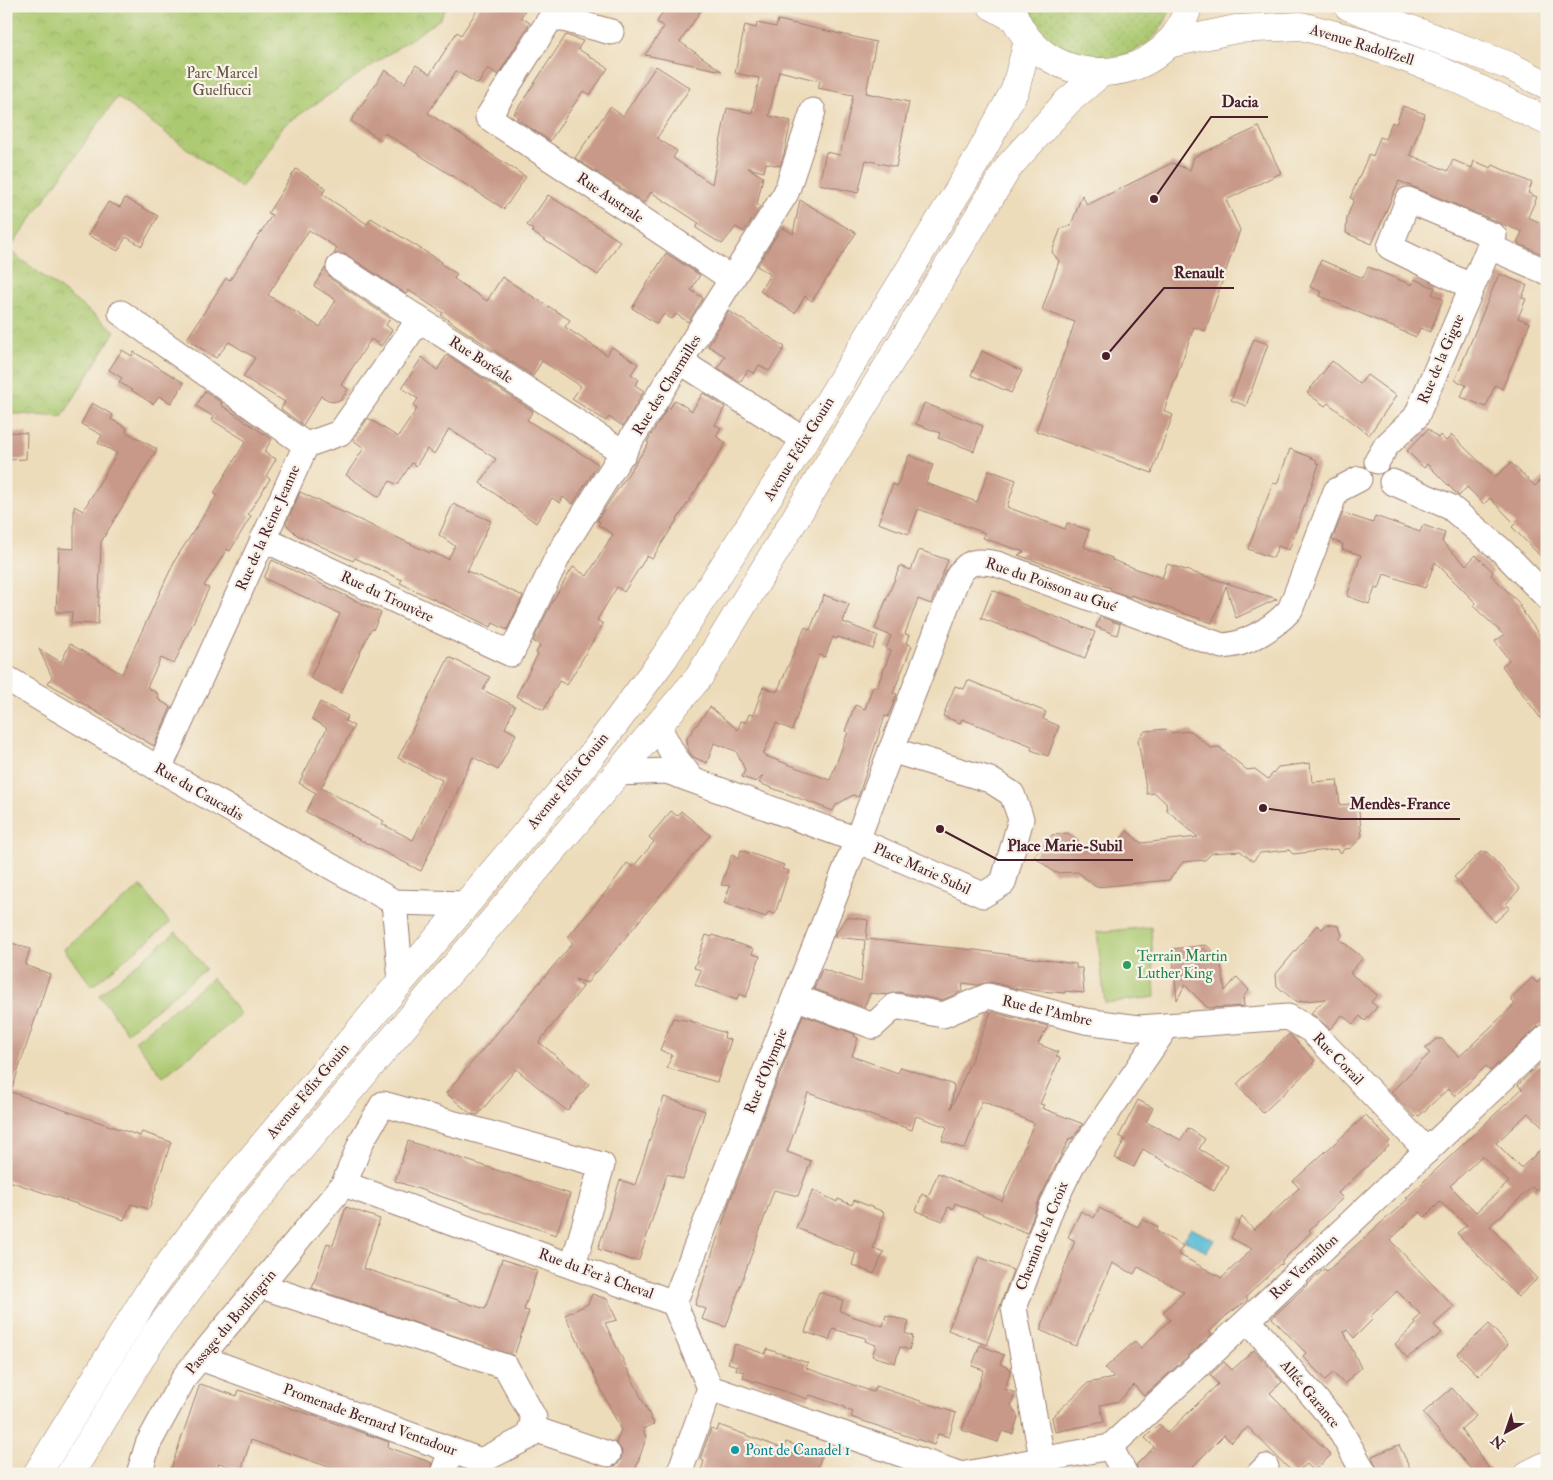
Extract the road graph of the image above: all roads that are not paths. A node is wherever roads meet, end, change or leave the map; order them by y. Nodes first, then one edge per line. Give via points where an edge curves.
1 (1188, 6) edge
2 (1348, 6) edge
3 (1011, 18) edge
4 (611, 32) dead end
5 (1167, 44) junction
6 (1102, 72) junction
7 (1547, 85) edge
8 (813, 111) dead end
9 (1547, 121) edge
10 (1490, 247) junction
11 (339, 267) dead end
12 (1547, 272) edge
13 (732, 279) junction
14 (1472, 287) junction
15 (121, 312) dead end
16 (419, 320) junction
17 (681, 362) junction
18 (806, 440) junction
19 (306, 446) junction
20 (624, 453) junction
21 (1377, 461) junction
22 (1359, 479) junction
23 (1392, 482) junction
24 (263, 539) junction
25 (1547, 598) edge
26 (511, 654) joint
27 (6, 678) edge
28 (658, 726) junction
29 (891, 750) junction
30 (159, 770) junction
31 (618, 773) junction
32 (691, 778) junction
33 (857, 840) junction
34 (394, 902) junction
35 (465, 904) junction
36 (401, 981) junction
37 (795, 997) junction
38 (1167, 1026) junction
39 (1547, 1037) edge
40 (366, 1070) junction
41 (383, 1104) junction
42 (1426, 1151) junction
43 (344, 1184) junction
44 (573, 1266) junction
45 (261, 1286) junction
46 (674, 1303) junction
47 (1248, 1320) junction
48 (201, 1358) junction
49 (710, 1388) junction
50 (531, 1428) junction
51 (1110, 1447) junction
52 (451, 1450) junction
53 (608, 1454) dead end
54 (1547, 1465) edge
55 (1043, 1466) edge
56 (37, 1474) edge
57 (70, 1474) edge
58 (139, 1474) edge
59 (443, 1474) edge
60 (679, 1474) edge
61 (959, 1474) edge
62 (966, 1474) edge
63 (1125, 1474) edge
64 (1365, 1474) edge
65 (1528, 1474) edge

1 - 5 main road via 1179,28
2 - 7 main road, Avenue Radolfzell via 1507,65
3 - 6 main road via 1040,52 1062,66 1087,73
3 - 18 main road, Avenue Félix Gouin via 1015,90 977,160
4 - 13 street, Rue Australe via 552,16 488,117
5 - 6 main road via 1152,58 1133,68
5 - 9 main road, Avenue Radolfzell via 1236,29 1301,26 1358,41 1439,70
6 - 28 main road, Avenue Félix Gouin via 1067,102 1009,166 699,677
8 - 13 street, Rue des Charmilles via 786,193
10 - 12 street
10 - 14 street, Rue de la Gigue
10 - 14 street via 1494,236 1408,200 1390,247
11 - 16 street, Rue Boréale
13 - 17 street, Rue des Charmilles
14 - 21 street, Rue de la Gigue via 1416,417 1386,446
15 - 19 street
16 - 19 street via 340,433
16 - 20 street, Rue Boréale
17 - 18 street
17 - 20 street, Rue des Charmilles
18 - 35 main road, Avenue Félix Gouin via 664,658 591,756
19 - 24 street, Rue de la Reine Jeanne
20 - 26 street, Rue des Charmilles via 559,554
21 - 22 street via 1365,464
21 - 23 street via 1390,469
22 - 23 street via 1363,488 1373,494 1386,491
22 - 29 street, Rue du Poisson au Gué via 1336,491 1290,610 1278,622 1237,645 1222,646 997,564 980,560 970,562 957,578
23 - 25 street via 1450,507 1500,549
24 - 26 street, Rue du Trouvère
24 - 30 street, Rue de la Reine Jeanne
27 - 30 street, Rue du Caucadis
28 - 31 main road, Avenue Félix Gouin
28 - 32 street via 674,756
29 - 33 street, Rue du Poisson au Gué
29 - 33 street, Place Marie Subil via 990,780 1012,794 1021,819 1003,883 983,895
30 - 34 street, Rue du Caucadis
31 - 32 street via 666,771
31 - 40 main road, Avenue Félix Gouin
32 - 33 street
33 - 37 street, Rue d'Olympie
34 - 35 street, Rue du Caucadis
34 - 36 street
35 - 36 main road, Avenue Félix Gouin
36 - 56 main road, Avenue Félix Gouin via 220,1196 152,1286
37 - 38 street, Rue de l'Ambre via 873,1026 895,1006 943,1016 988,996 1085,1021 1139,1028
37 - 46 street, Rue d'Olympie
38 - 42 street, Rue Corail via 1288,1017 1311,1030
38 - 55 street, Chemin de la Croix via 1072,1165 1052,1206 1014,1308
39 - 42 street, Rue Vermillon
40 - 41 street
40 - 57 main road, Avenue Félix Gouin via 246,1213 172,1310
41 - 43 street, Passage du Boulingrin via 362,1140
41 - 44 street via 602,1165
42 - 47 street, Rue Vermillon
43 - 44 street, Rue du Fer à Cheval
43 - 45 street, Passage du Boulingrin
44 - 46 street, Rue du Fer à Cheval
45 - 48 street, Passage du Boulingrin
45 - 50 street via 506,1367 534,1418
46 - 49 street
47 - 51 street, Rue Vermillon
47 - 64 street, Allée Garance via 1336,1423
48 - 52 street, Promenade Bernard Ventadour
48 - 58 street, Passage du Boulingrin via 185,1376 148,1444
49 - 60 street
49 - 61 street
50 - 52 street, Promenade Bernard Ventadour via 528,1437 480,1461
50 - 53 street
51 - 55 street
51 - 63 street
52 - 59 street
54 - 65 main road
55 - 62 street

